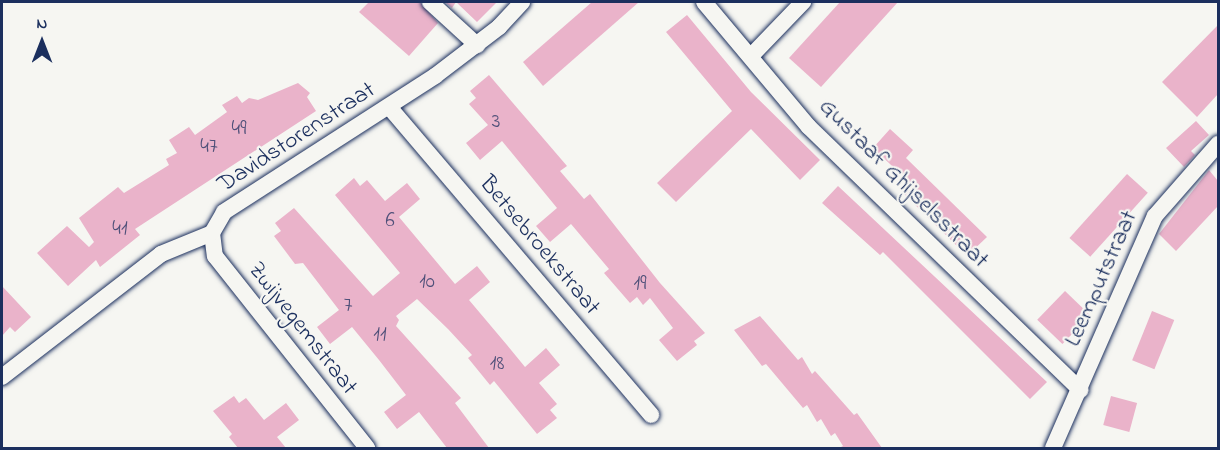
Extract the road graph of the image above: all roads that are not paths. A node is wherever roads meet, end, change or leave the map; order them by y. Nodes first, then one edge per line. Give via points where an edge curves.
1 (430, 2) edge
2 (522, 2) edge
3 (704, 2) edge
4 (803, 2) edge
5 (477, 45) junction
6 (752, 55) junction
7 (390, 108) junction
8 (1218, 144) edge
9 (212, 233) junction
10 (2, 377) edge
11 (1080, 390) junction
12 (651, 415) dead end
13 (367, 448) edge
14 (1053, 448) edge

1 - 5 street
2 - 5 street, Davidstorenstraat
3 - 6 street, Gustaaf Ghijselsstraat
4 - 6 street
5 - 7 street, Davidstorenstraat
6 - 11 street, Gustaaf Ghijselsstraat via 809,128
7 - 9 street, Davidstorenstraat via 224,212
7 - 12 street, Betsebroekstraat
8 - 11 street, Leemputstraat via 1155,216
9 - 10 street via 161,254
9 - 13 street, Zwijvegemstraat via 215,256
11 - 14 street, Leemputstraat

